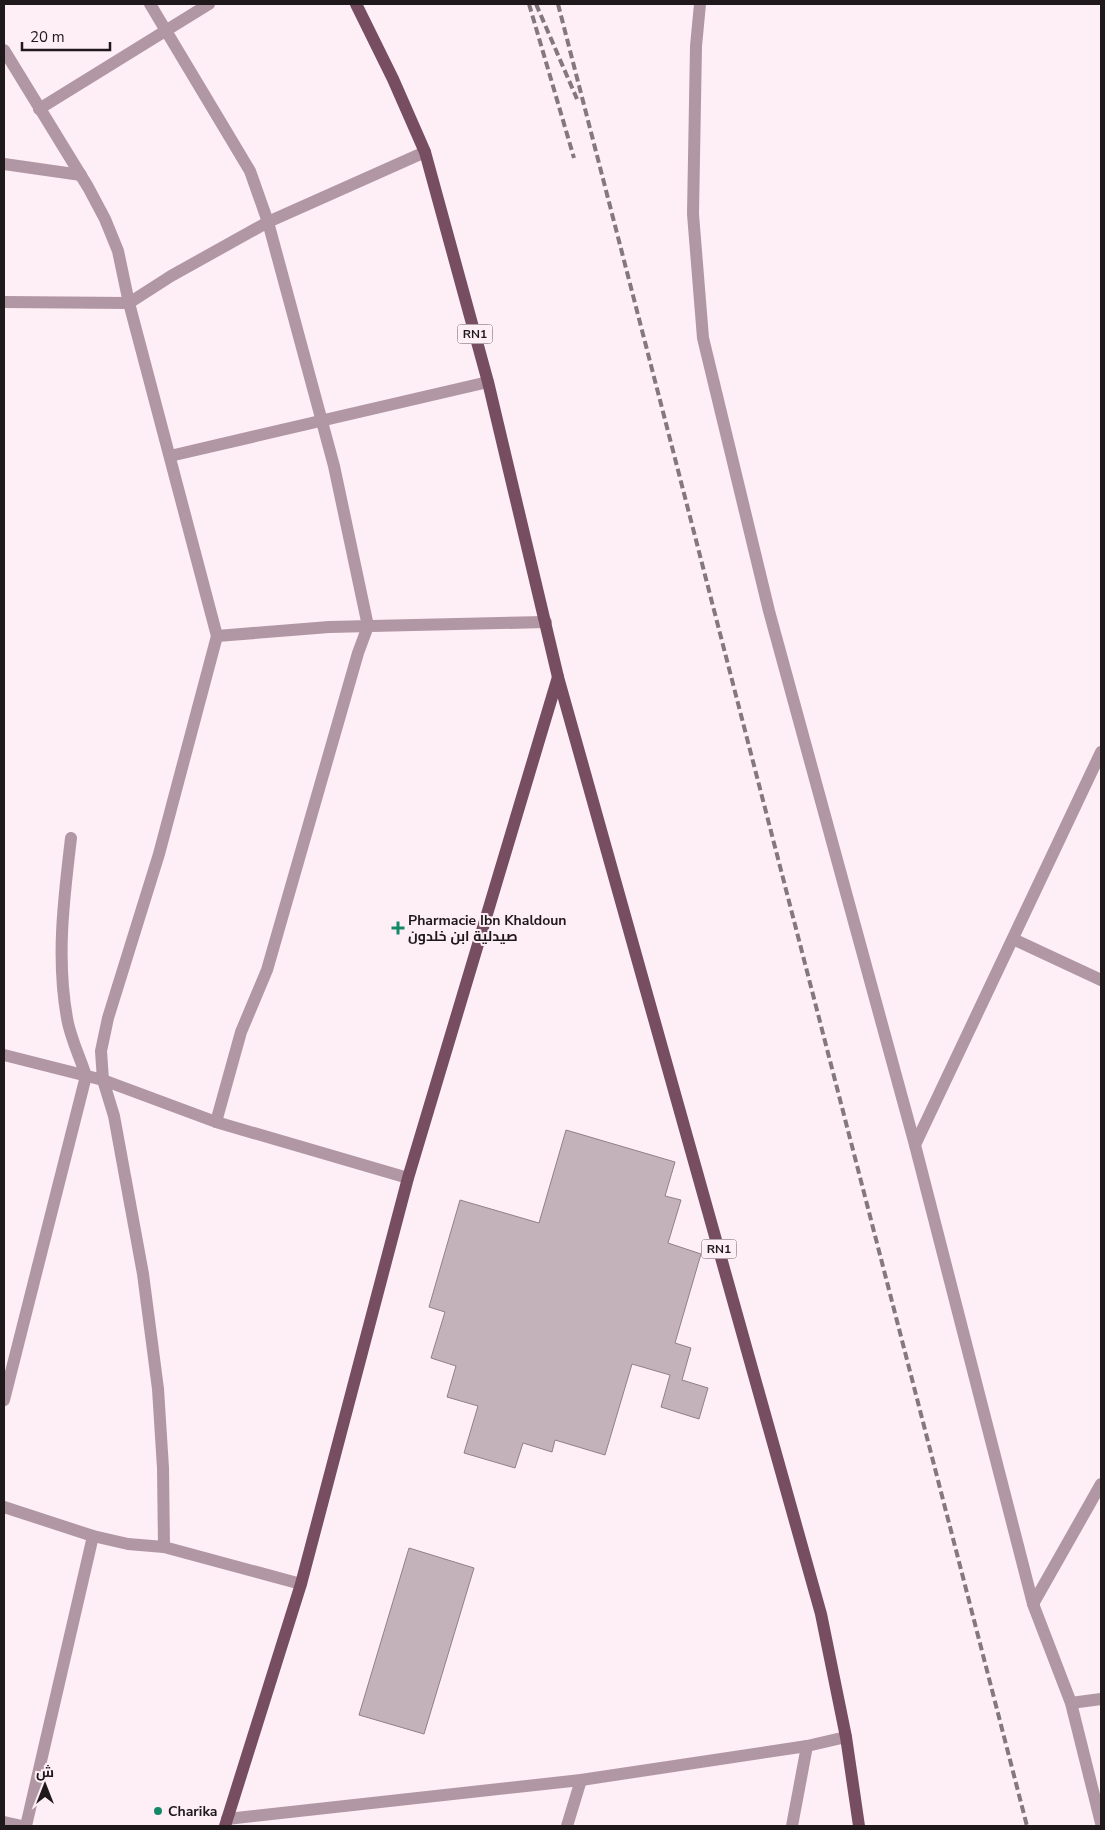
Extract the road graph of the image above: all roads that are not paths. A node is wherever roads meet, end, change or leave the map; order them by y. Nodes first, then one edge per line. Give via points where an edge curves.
1 (150, 4) edge
2 (209, 4) edge
3 (356, 4) edge
4 (700, 4) edge
5 (164, 30) junction
6 (4, 50) edge
7 (39, 109) junction
8 (425, 152) junction
9 (4, 164) edge
10 (81, 175) junction
11 (268, 222) junction
12 (4, 302) edge
13 (129, 303) junction
14 (488, 382) junction
15 (322, 423) junction
16 (170, 456) junction
17 (546, 622) junction
18 (368, 626) junction
19 (217, 636) junction
20 (558, 677) junction
21 (1101, 752) edge
22 (71, 838) dead end
23 (1013, 939) junction
24 (1101, 980) edge
25 (4, 1055) edge
26 (86, 1076) junction
27 (103, 1080) junction
28 (216, 1122) junction
29 (915, 1145) junction
30 (408, 1178) junction
31 (4, 1400) edge
32 (1101, 1484) edge
33 (4, 1507) edge
34 (93, 1536) junction
35 (164, 1547) junction
36 (301, 1584) junction
37 (1033, 1604) junction
38 (1101, 1699) edge
39 (1071, 1703) junction
40 (846, 1737) junction
41 (806, 1746) junction
42 (581, 1780) junction
43 (4, 1822) edge
44 (226, 1823) edge
45 (1101, 1823) edge
46 (22, 1826) edge
47 (26, 1826) edge
48 (568, 1826) edge
49 (792, 1826) edge
50 (859, 1826) edge

1 - 5 street
2 - 5 street
3 - 8 main road, RN1
4 - 29 street via 693,214 703,338 772,621
5 - 7 street
5 - 11 street via 250,171
6 - 7 street
7 - 10 street
8 - 11 street
8 - 14 main road, RN1
9 - 10 street
10 - 13 street via 118,251
11 - 13 street
11 - 15 street
12 - 13 street
13 - 16 street
14 - 15 street
14 - 17 main road, RN1
15 - 16 street
15 - 18 street
16 - 19 street
17 - 18 street
17 - 20 main road, RN1
18 - 19 street
18 - 28 street via 267,970 241,1032
19 - 27 street via 159,854 108,1018 101,1051
20 - 30 main road
20 - 40 main road, RN1 via 821,1614
21 - 23 street
22 - 26 street via 61,952 67,1019
23 - 24 street
23 - 29 street
25 - 26 street
26 - 27 street
26 - 31 street
27 - 28 street
27 - 35 street via 114,1116 143,1274 159,1399
28 - 30 street
29 - 37 street
30 - 36 main road
32 - 37 street
33 - 34 street
34 - 35 street via 128,1544
34 - 47 street
35 - 36 street
36 - 44 main road
37 - 39 street
38 - 39 street
39 - 45 street
40 - 41 street
40 - 50 main road, RN1
41 - 42 street
41 - 49 street
42 - 44 street
42 - 48 street
43 - 46 street

